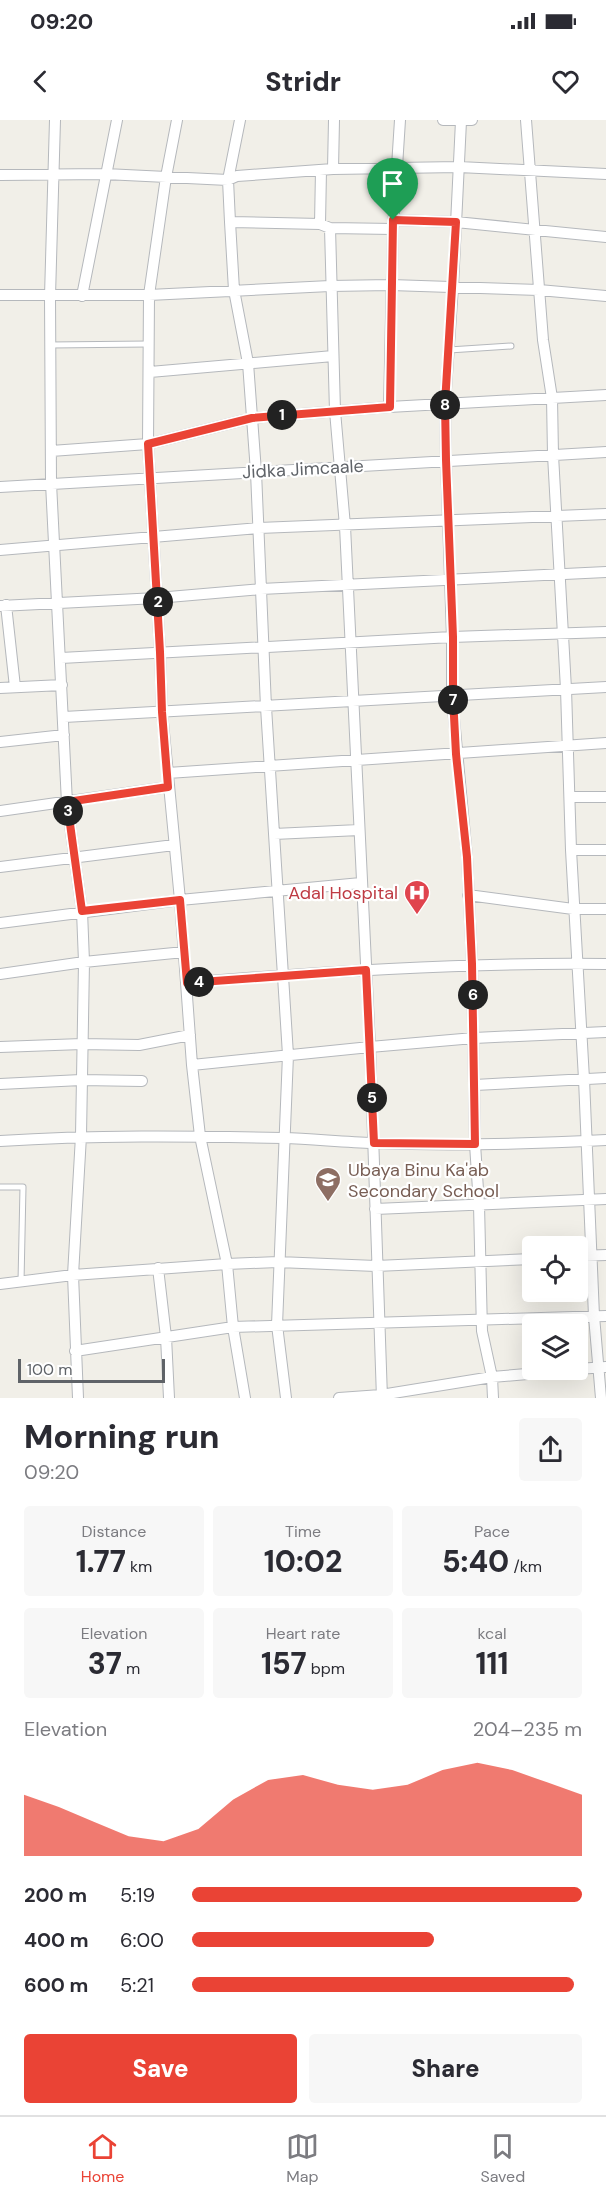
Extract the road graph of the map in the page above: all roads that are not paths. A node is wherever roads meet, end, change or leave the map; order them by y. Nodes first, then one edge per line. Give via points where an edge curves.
1 (55, 120) edge
2 (117, 120) edge
3 (177, 120) edge
4 (240, 120) edge
5 (334, 120) edge
6 (400, 120) edge
7 (443, 120) edge
8 (472, 120) edge
9 (526, 120) edge
10 (461, 121) edge
11 (459, 167) junction
12 (396, 168) junction
13 (333, 169) junction
14 (321, 170) junction
15 (531, 170) junction
16 (53, 174) junction
17 (105, 174) junction
18 (606, 174) edge
19 (0, 175) edge
20 (166, 177) junction
21 (228, 180) junction
22 (230, 222) junction
23 (456, 222) junction
24 (393, 225) junction
25 (325, 226) junction
26 (535, 230) junction
27 (606, 237) edge
28 (392, 285) junction
29 (330, 286) junction
30 (453, 286) junction
31 (234, 290) junction
32 (539, 290) junction
33 (149, 294) junction
34 (0, 295) edge
35 (50, 296) junction
36 (82, 296) junction
37 (606, 296) edge
38 (148, 344) junction
39 (50, 345) junction
40 (511, 346) dead end
41 (449, 350) junction
42 (333, 356) junction
43 (248, 363) junction
44 (150, 372) junction
45 (606, 395) edge
46 (552, 398) junction
47 (445, 404) junction
48 (390, 407) junction
49 (335, 411) junction
50 (252, 418) junction
51 (148, 444) junction
52 (51, 451) junction
53 (606, 452) edge
54 (553, 455) junction
55 (446, 460) junction
56 (341, 467) junction
57 (256, 472) junction
58 (150, 480) junction
59 (51, 483) junction
60 (0, 487) edge
61 (606, 514) edge
62 (556, 516) junction
63 (448, 520) junction
64 (345, 525) junction
65 (260, 528) junction
66 (153, 538) junction
67 (54, 544) junction
68 (0, 550) edge
69 (606, 572) edge
70 (560, 574) junction
71 (450, 579) junction
72 (348, 584) junction
73 (261, 589) junction
74 (157, 598) junction
75 (57, 602) junction
76 (3, 605) edge
77 (606, 632) edge
78 (561, 633) junction
79 (453, 637) junction
80 (351, 644) junction
81 (264, 647) junction
82 (160, 652) junction
83 (61, 658) junction
84 (63, 685) junction
85 (15, 687) junction
86 (606, 687) edge
87 (0, 688) edge
88 (566, 689) junction
89 (453, 697) junction
90 (354, 701) junction
91 (266, 707) junction
92 (162, 712) junction
93 (64, 717) junction
94 (64, 735) junction
95 (0, 742) edge
96 (606, 743) edge
97 (567, 744) junction
98 (456, 754) junction
99 (355, 760) junction
100 (270, 765) junction
101 (168, 773) junction
102 (168, 787) junction
103 (570, 797) junction
104 (606, 797) edge
105 (67, 802) junction
106 (0, 811) edge
107 (358, 830) junction
108 (274, 834) junction
109 (174, 845) junction
110 (571, 850) junction
111 (606, 850) edge
112 (75, 857) junction
113 (0, 867) edge
114 (361, 883) junction
115 (278, 890) junction
116 (468, 895) junction
117 (180, 900) junction
118 (573, 909) junction
119 (606, 909) edge
120 (82, 911) junction
121 (0, 922) edge
122 (184, 952) junction
123 (84, 962) junction
124 (472, 964) junction
125 (577, 964) junction
126 (606, 964) edge
127 (366, 970) junction
128 (0, 974) edge
129 (283, 975) junction
130 (187, 983) junction
131 (606, 1032) edge
132 (582, 1033) junction
133 (190, 1035) junction
134 (474, 1038) junction
135 (82, 1044) junction
136 (0, 1047) edge
137 (370, 1047) junction
138 (288, 1055) junction
139 (192, 1065) junction
140 (606, 1078) edge
141 (584, 1079) junction
142 (81, 1080) junction
143 (142, 1081) dead end
144 (0, 1084) edge
145 (475, 1085) junction
146 (81, 1136) junction
147 (200, 1136) junction
148 (286, 1138) junction
149 (606, 1140) edge
150 (0, 1141) edge
151 (587, 1141) junction
152 (374, 1143) junction
153 (475, 1144) junction
154 (0, 1187) edge
155 (606, 1199) edge
156 (590, 1200) junction
157 (479, 1205) junction
158 (375, 1209) junction
159 (606, 1255) edge
160 (588, 1256) edge
161 (593, 1256) junction
162 (522, 1259) edge
163 (480, 1261) junction
164 (278, 1262) junction
165 (227, 1264) junction
166 (376, 1266) junction
167 (158, 1268) junction
168 (73, 1275) junction
169 (21, 1281) junction
170 (0, 1284) edge
171 (600, 1316) edge
172 (482, 1320) junction
173 (378, 1323) junction
174 (277, 1325) junction
175 (233, 1328) junction
176 (166, 1337) junction
177 (75, 1351) junction
178 (602, 1367) edge
179 (522, 1374) edge
180 (492, 1377) junction
181 (381, 1396) edge
182 (78, 1398) edge
183 (169, 1398) edge
184 (245, 1398) edge
185 (286, 1398) edge
186 (339, 1398) edge
187 (493, 1398) edge
188 (601, 1398) edge

1 - 16 street
2 - 17 street
3 - 20 street
4 - 21 street
5 - 13 street
6 - 12 street
7 - 10 street
8 - 10 street
9 - 15 street
10 - 11 street
11 - 12 street
11 - 15 street
11 - 23 street
12 - 13 street
12 - 24 street
13 - 14 street
14 - 21 street via 237,176
14 - 25 street
15 - 18 street
15 - 26 street
16 - 17 street
16 - 19 street
16 - 35 street
17 - 20 street
17 - 36 street
20 - 21 street
20 - 33 street
21 - 22 street
22 - 25 street
22 - 31 street
23 - 24 street
23 - 26 street
23 - 30 street
24 - 25 street
24 - 28 street
25 - 29 street
26 - 27 street
26 - 32 street
28 - 29 street
28 - 30 street
28 - 48 street
29 - 31 street
29 - 42 street
30 - 32 street
30 - 41 street
31 - 33 street
31 - 43 street
32 - 37 street
32 - 46 street
33 - 36 street
33 - 38 street
34 - 35 street
35 - 36 street
35 - 39 street
38 - 39 lane
38 - 44 street
39 - 52 street
40 - 41 lane
41 - 47 street
42 - 43 street
42 - 49 street
43 - 44 street
43 - 50 street
44 - 51 street
45 - 46 street
46 - 47 street
46 - 54 street
47 - 48 street
47 - 55 street
48 - 49 street
49 - 50 street
49 - 56 street
50 - 51 street
50 - 57 street
51 - 52 street
51 - 58 street
52 - 59 street
53 - 54 street, Jidka Jimcaale
54 - 55 street, Jidka Jimcaale
54 - 62 street
55 - 56 street, Jidka Jimcaale
55 - 63 street
56 - 57 street, Jidka Jimcaale
56 - 64 street
57 - 58 street, Jidka Jimcaale
57 - 65 street
58 - 59 street, Jidka Jimcaale
58 - 66 street
59 - 60 street, Jidka Jimcaale
59 - 67 street
61 - 62 street
62 - 63 street
62 - 70 street
63 - 64 street
63 - 71 street
64 - 65 street
64 - 72 street
65 - 66 street
65 - 73 street
66 - 67 street
66 - 74 street
67 - 68 street
67 - 75 street
69 - 70 street
70 - 71 street
70 - 78 street
71 - 72 street
71 - 79 street
72 - 73 street
72 - 80 street
73 - 74 street
73 - 81 street
74 - 75 street
74 - 82 street
75 - 76 street
75 - 83 street
76 - 85 street
77 - 78 street
78 - 79 street
78 - 88 street
79 - 80 street
79 - 89 street
80 - 81 street
80 - 90 street
81 - 82 street
81 - 91 street
82 - 83 street
82 - 92 street
83 - 84 street
84 - 85 street
84 - 93 street
85 - 87 street
86 - 88 street
88 - 89 street
88 - 97 street
89 - 90 street
89 - 98 street
90 - 91 street
90 - 99 street
91 - 92 street
91 - 100 street
92 - 93 street
92 - 101 street
93 - 94 street
94 - 95 street
94 - 105 street
96 - 97 street
97 - 98 street
97 - 103 street
98 - 99 street
98 - 116 street
99 - 100 street
99 - 107 street
100 - 101 street
100 - 108 street
101 - 102 street
102 - 105 street
102 - 109 street
103 - 104 street
103 - 110 street
105 - 106 street
105 - 112 street
107 - 108 street
107 - 114 street
108 - 115 street
109 - 112 street
109 - 117 street
110 - 111 street
110 - 118 street
112 - 113 street
112 - 120 street
114 - 115 street
114 - 127 street
115 - 117 street
115 - 129 street
116 - 118 street
116 - 124 street
117 - 120 street
117 - 122 street
118 - 119 street
118 - 125 street
120 - 121 street
120 - 123 street
122 - 123 street
122 - 130 street
123 - 128 street
123 - 135 street
124 - 125 street
124 - 127 street
124 - 134 street
125 - 126 street
125 - 132 street
127 - 129 street
127 - 137 street
129 - 130 street
129 - 138 street
130 - 133 street
131 - 132 street
132 - 134 street
132 - 141 street
133 - 135 street via 139,1045
133 - 139 street
134 - 137 street
134 - 145 street
135 - 136 street
135 - 142 street
137 - 138 street
137 - 152 street
138 - 139 street
138 - 148 street
139 - 147 street
140 - 141 street
141 - 145 street
141 - 151 street
142 - 143 street
142 - 144 street
142 - 146 street
145 - 153 street
146 - 147 street
146 - 150 street
146 - 168 street
147 - 148 street
147 - 165 street
148 - 152 street
148 - 164 street
149 - 151 street
151 - 153 street
151 - 156 street
152 - 153 street
152 - 158 street
153 - 157 street
154 - 169 lane via 23,1187
155 - 156 street
156 - 157 street
156 - 161 street
157 - 158 street
157 - 163 street
158 - 166 street
159 - 161 street
160 - 161 street
161 - 171 street
162 - 163 street
163 - 166 street
163 - 172 street
164 - 165 street
164 - 166 street
164 - 174 street
165 - 167 street
165 - 175 street
166 - 173 street
167 - 168 street
167 - 176 street
168 - 169 street
168 - 177 street
169 - 170 street
171 - 172 street
171 - 178 street
172 - 173 street
172 - 180 street
173 - 174 street
173 - 181 street
174 - 175 street
174 - 185 street
175 - 176 street
175 - 184 street
176 - 177 street
176 - 183 street
177 - 182 street
178 - 188 street
179 - 180 street
180 - 181 street
180 - 187 street
181 - 186 street

